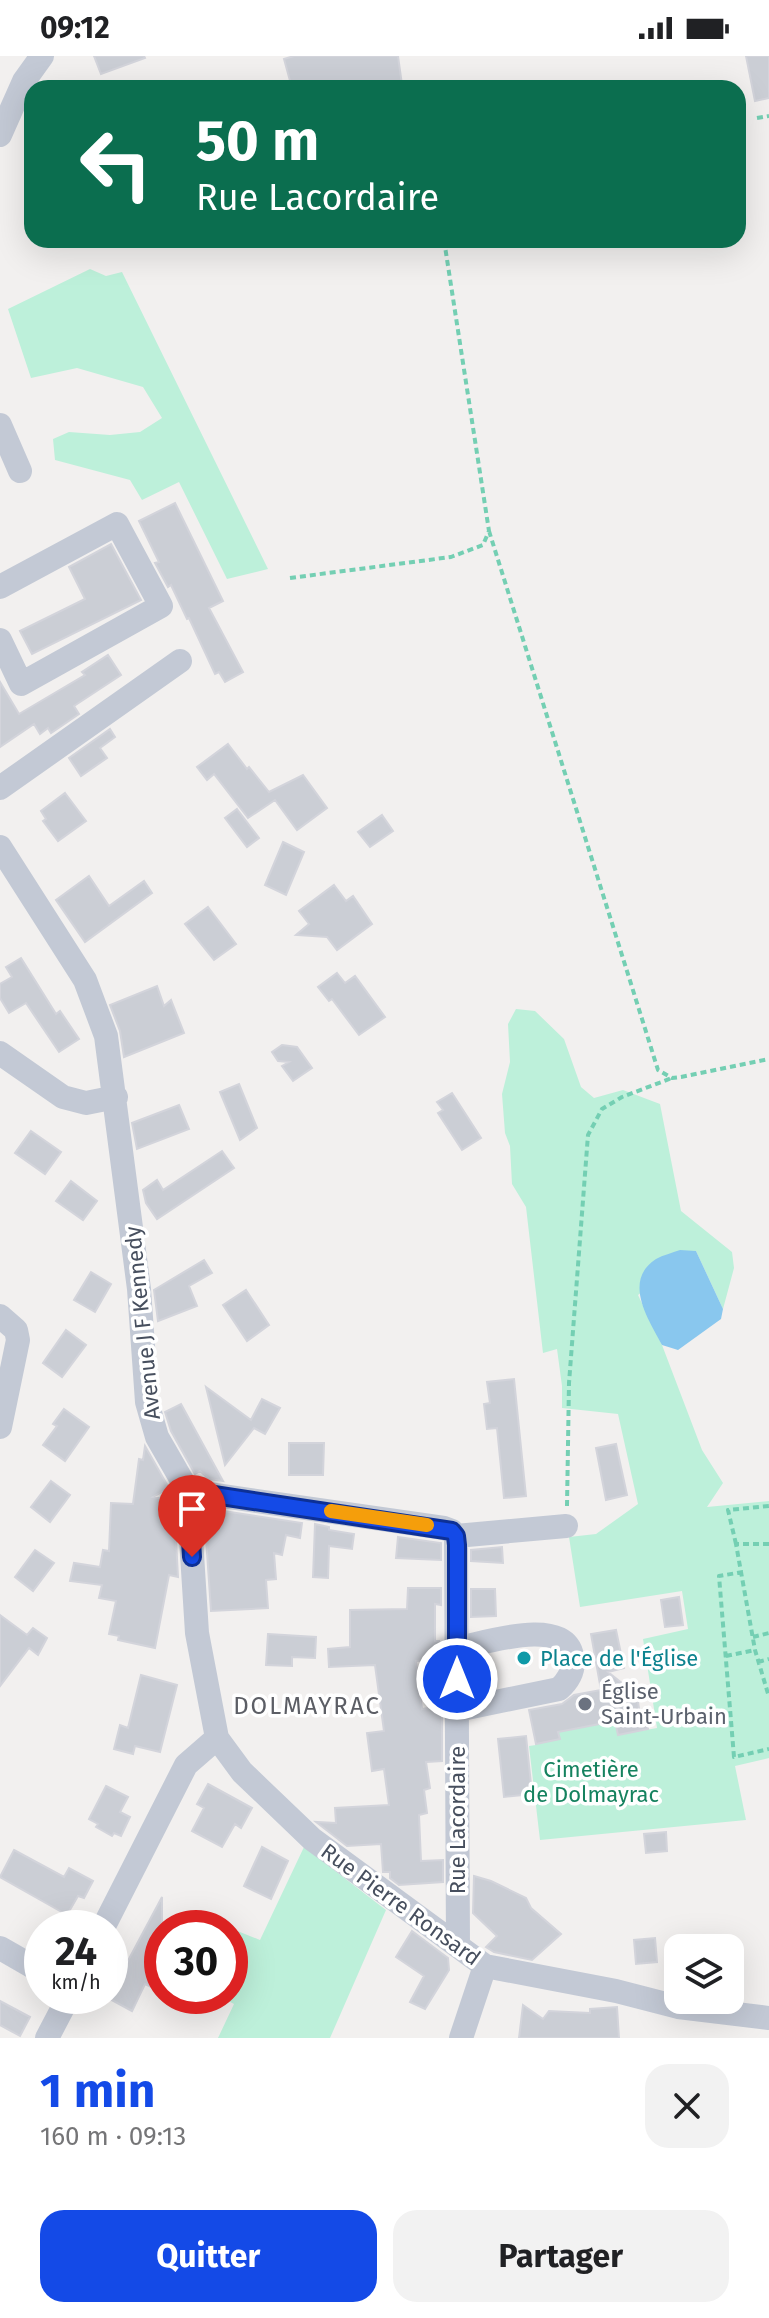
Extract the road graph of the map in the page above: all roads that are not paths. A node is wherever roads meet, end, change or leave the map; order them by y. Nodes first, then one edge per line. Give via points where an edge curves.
1 (42, 56) edge
2 (25, 80) edge
3 (24, 81) edge
4 (0, 135) edge
5 (0, 425) edge
6 (20, 471) dead end
7 (0, 587) edge
8 (0, 640) edge
9 (180, 661) dead end
10 (0, 788) edge
11 (0, 847) edge
12 (0, 1053) edge
13 (116, 1097) junction
14 (0, 1316) edge
15 (0, 1427) edge
16 (188, 1491) junction
17 (566, 1526) road end
18 (456, 1536) junction
19 (458, 1648) junction
20 (457, 1710) junction
21 (217, 1738) junction
22 (112, 1910) edge
23 (458, 1946) junction
24 (0, 1948) edge
25 (24, 1962) edge
26 (485, 1966) junction
27 (60, 2014) edge
28 (769, 2018) edge
29 (47, 2038) edge
30 (461, 2038) edge

1 - 2 street
3 - 4 street
5 - 6 street
7 - 8 street via 117,524 161,606 21,684
9 - 10 street
11 - 13 street, Avenue J F Kennedy via 90,991 106,1036
12 - 13 street via 63,1097 86,1103
13 - 16 street, Avenue J F Kennedy via 147,1402 157,1437
14 - 15 street via 16,1330 18,1340
16 - 18 street via 444,1528
16 - 21 street, Avenue J F Kennedy via 197,1633
17 - 18 street
18 - 19 street, Rue Lacordaire
19 - 20 street, Rue Lacordaire
19 - 20 street via 543,1633 568,1646 572,1672 559,1689
20 - 23 street, Rue Lacordaire
21 - 22 street via 186,1765
21 - 23 street, Rue Pierre Ronsard via 242,1772 312,1839
23 - 26 street, Rue Pierre Ronsard
24 - 25 street
26 - 28 street, Rue Pierre Ronsard via 678,2007
26 - 30 street
27 - 29 street

